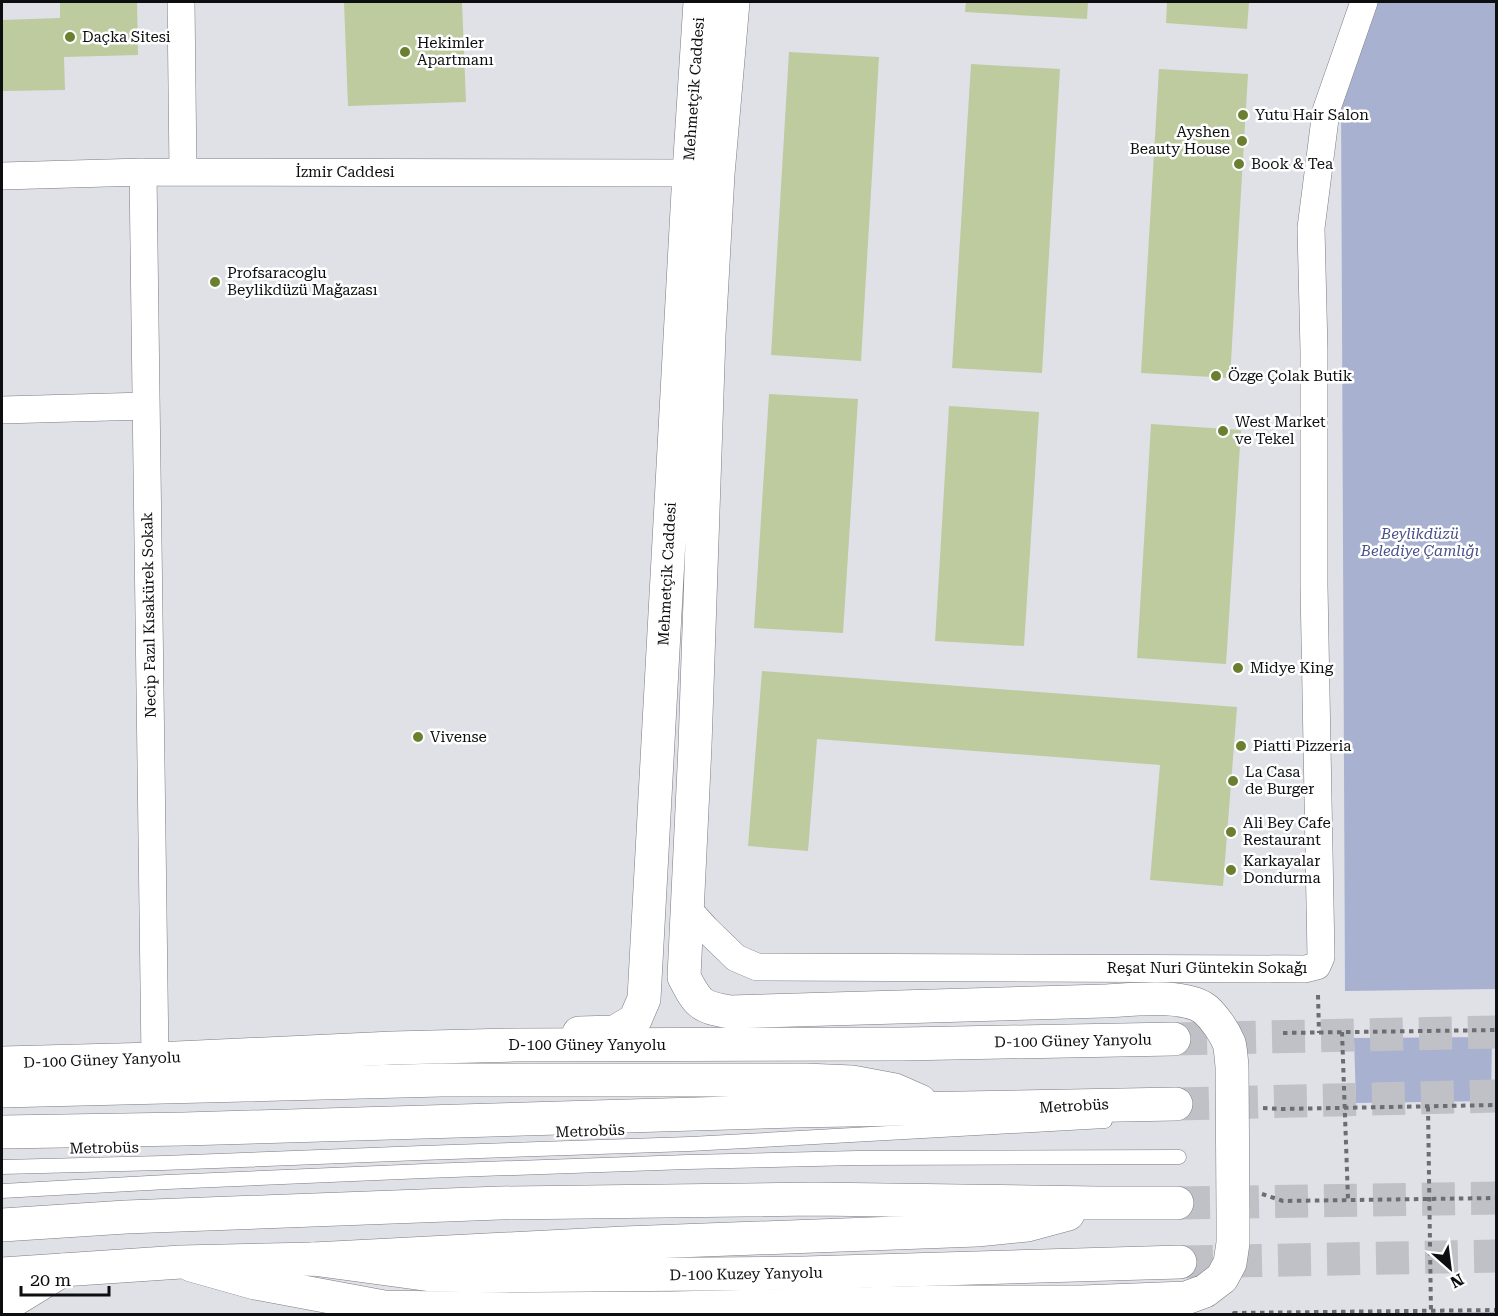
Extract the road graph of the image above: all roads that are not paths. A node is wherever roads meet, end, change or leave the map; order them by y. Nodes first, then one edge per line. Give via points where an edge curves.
1 (181, 2) edge
2 (700, 2) edge
3 (733, 2) edge
4 (1364, 2) edge
5 (143, 172) junction
6 (183, 172) junction
7 (703, 174) junction
8 (2, 176) edge
9 (146, 406) junction
10 (2, 410) edge
11 (687, 908) junction
12 (1174, 1039) tunnel mouth
13 (515, 1045) junction
14 (155, 1059) junction
15 (2, 1063) edge
16 (2, 1091) edge
17 (1176, 1104) tunnel mouth
18 (938, 1109) junction
19 (1120, 1120) dead end
20 (2, 1132) edge
21 (1179, 1157) dead end
22 (2, 1167) edge
23 (2, 1191) edge
24 (1098, 1203) junction
25 (1177, 1203) tunnel mouth
26 (2, 1225) edge
27 (313, 1260) junction
28 (181, 1262) junction
29 (1180, 1262) tunnel mouth
30 (63, 1269) junction
31 (2, 1274) edge
32 (2, 1309) edge

1 - 6 street
2 - 7 main road, Mehmetçik Caddesi
3 - 7 main road, Mehmetçik Caddesi
4 - 11 street, Reşat Nuri Güntekin Sokağı via 1326,111 1311,228 1321,957 1317,966 757,967 736,958
5 - 6 street, İzmir Caddesi
5 - 8 street, İzmir Caddesi
5 - 9 street, Necip Fazıl Kısakürek Sokak
6 - 7 street, İzmir Caddesi
7 - 11 main road, Mehmetçik Caddesi via 709,335
7 - 13 main road, Mehmetçik Caddesi via 644,999 635,1020 615,1032 535,1037
9 - 10 street
9 - 14 street, Necip Fazıl Kısakürek Sokak
11 - 28 main road, Mehmetçik Caddesi via 684,977 694,997 708,1008 730,1012 1156,999 1190,1002 1204,1008 1228,1043 1232,1066 1233,1243 1230,1263 1221,1278 1186,1299 514,1309 384,1307 255,1283
12 - 13 main road, D-100 Güney Yanyolu
13 - 14 main road, D-100 Güney Yanyolu
14 - 15 main road, D-100 Güney Yanyolu
16 - 18 main road via 442,1080 805,1080 852,1082 895,1090
17 - 18 main road
18 - 20 main road
19 - 22 lane, Metrobüs via 690,1144
21 - 23 lane via 688,1162
24 - 25 main road
24 - 26 main road via 814,1199 512,1203 126,1216
24 - 27 main road via 1026,1225 977,1230
27 - 28 main road
27 - 29 main road, D-100 Kuzey Yanyolu via 431,1275 494,1276 804,1273
28 - 30 main road
30 - 31 main road
30 - 32 main road

